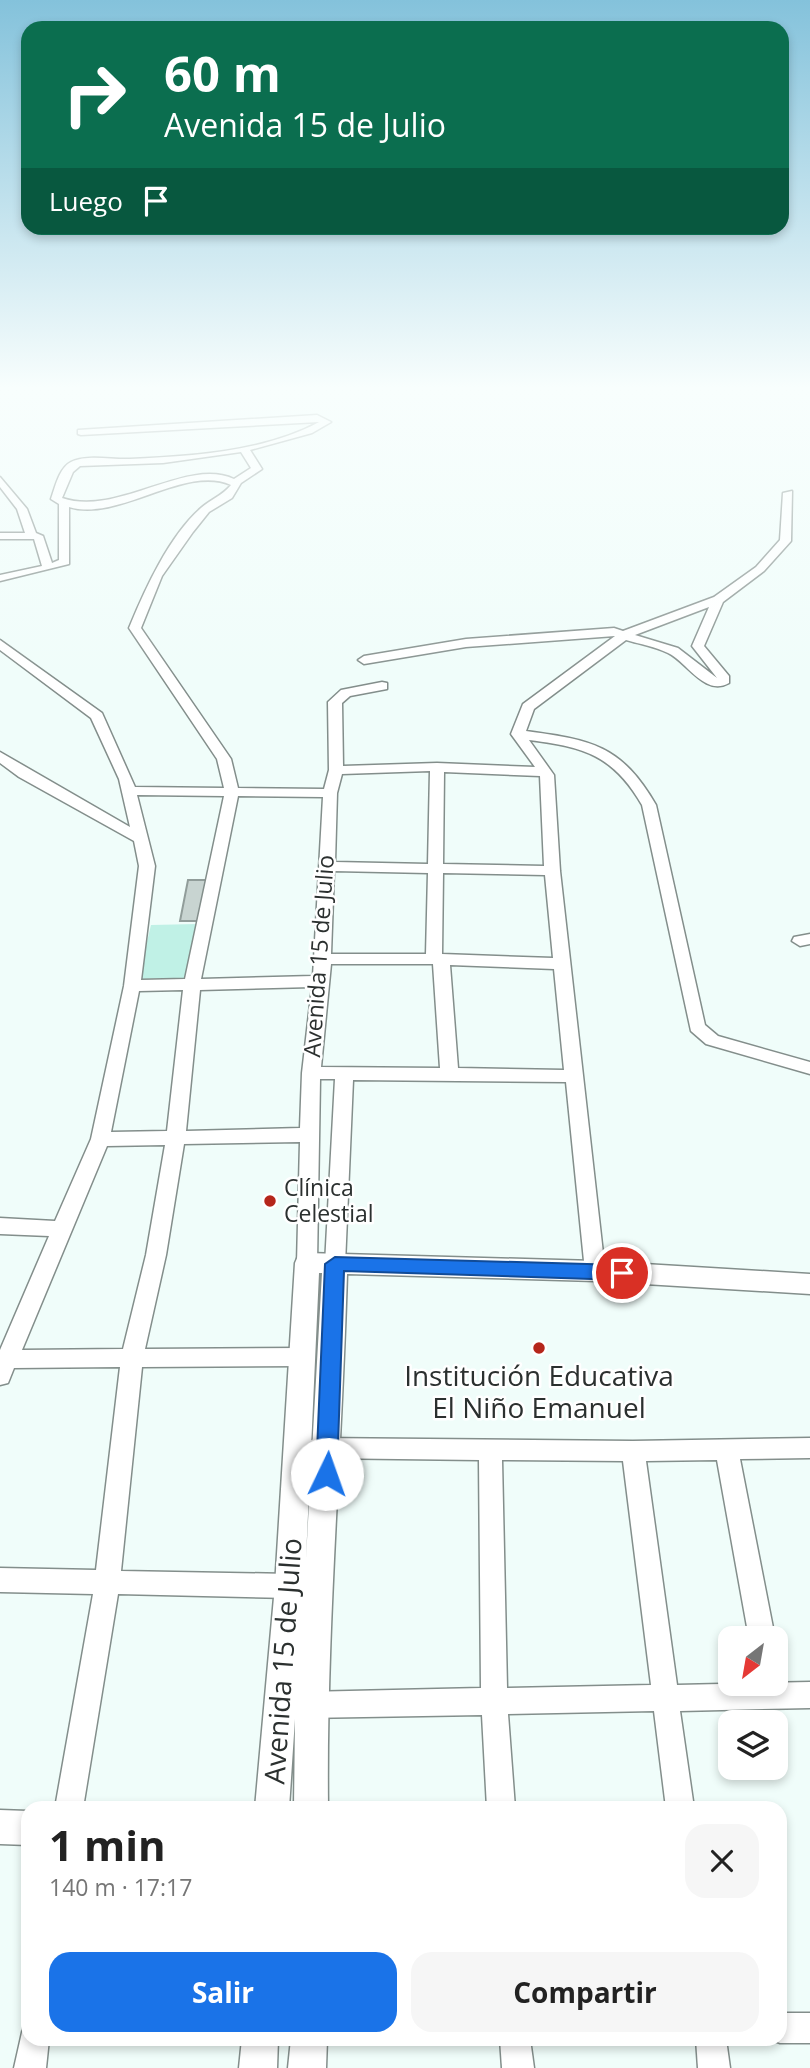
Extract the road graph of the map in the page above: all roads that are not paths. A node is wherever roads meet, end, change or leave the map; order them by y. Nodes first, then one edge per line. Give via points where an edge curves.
1 (2, 487) edge
2 (61, 488) edge
3 (169, 488) edge
4 (236, 488) edge
5 (788, 493) dead end
6 (64, 504) junction
7 (32, 534) junction
8 (0, 536) edge
9 (48, 568) junction
10 (0, 578) edge
11 (718, 600) junction
12 (626, 634) junction
13 (0, 644) edge
14 (364, 660) dead end
15 (382, 686) dead end
16 (518, 734) junction
17 (0, 756) edge
18 (438, 767) junction
19 (336, 770) junction
20 (544, 772) junction
21 (129, 791) junction
22 (232, 791) junction
23 (330, 793) junction
24 (142, 839) junction
25 (325, 866) junction
26 (437, 867) junction
27 (552, 871) junction
28 (323, 959) junction
29 (438, 959) junction
30 (563, 964) junction
31 (321, 981) junction
32 (192, 984) junction
33 (132, 986) junction
34 (810, 1068) edge
35 (344, 1072) junction
36 (449, 1072) junction
37 (311, 1073) junction
38 (576, 1076) junction
39 (310, 1135) junction
40 (176, 1137) junction
41 (100, 1139) junction
42 (0, 1226) edge
43 (60, 1229) junction
44 (321, 1264) junction
45 (595, 1271) junction
46 (810, 1284) edge
47 (132, 1357) junction
48 (302, 1357) junction
49 (3, 1368) edge
50 (296, 1448) junction
51 (328, 1448) junction
52 (810, 1448) edge
53 (490, 1449) junction
54 (727, 1450) junction
55 (633, 1451) junction
56 (0, 1580) edge
57 (107, 1583) junction
58 (290, 1586) junction
59 (760, 1626) edge
60 (788, 1692) edge
61 (718, 1694) edge
62 (810, 1695) edge
63 (665, 1699) junction
64 (494, 1702) junction
65 (296, 1705) junction
66 (70, 1801) edge
67 (274, 1801) edge
68 (310, 1801) edge
69 (501, 1801) edge
70 (679, 1801) edge
71 (0, 1827) edge
72 (21, 1828) edge
73 (787, 2028) edge
74 (810, 2028) edge
75 (33, 2046) edge
76 (260, 2046) edge
77 (309, 2046) edge
78 (516, 2046) edge
79 (712, 2046) edge
80 (30, 2068) edge
81 (258, 2068) edge
82 (307, 2068) edge
83 (518, 2068) edge
84 (714, 2068) edge

1 - 7 street via 22,509
2 - 6 street via 56,499
3 - 6 street via 98,505
4 - 22 street via 205,510 156,576 135,628 224,759
5 - 11 street via 785,541 760,569
6 - 9 street via 65,562
7 - 8 street
7 - 9 street via 40,538
9 - 10 street
11 - 12 street
11 - 12 street via 698,646 723,676 721,682 709,680 674,651
12 - 14 street via 466,643
12 - 16 street via 528,707
13 - 21 street via 97,716
15 - 19 street, Avenida 15 de Julio via 346,693 335,702
16 - 20 street
16 - 34 street via 588,747 616,759 630,772 649,805 697,1027 712,1040
17 - 24 street
18 - 19 street
18 - 20 street
18 - 26 street
19 - 23 street, Avenida 15 de Julio
20 - 27 street
21 - 22 street
21 - 24 street
22 - 23 street
22 - 32 street
23 - 25 street, Avenida 15 de Julio
24 - 33 street via 147,866
25 - 26 street
25 - 28 street, Avenida 15 de Julio
26 - 27 street
26 - 29 street
27 - 30 street
28 - 29 street
28 - 31 street, Avenida 15 de Julio
29 - 30 street
29 - 36 street
30 - 38 street
31 - 32 street
31 - 37 street, Avenida 15 de Julio
32 - 33 street
32 - 40 street
33 - 41 street
35 - 36 street
35 - 37 street
35 - 44 street, Avenida 15 de Julio
36 - 38 street
37 - 39 street, Avenida 15 de Julio
38 - 45 street
39 - 40 street
39 - 44 street, Avenida 15 de Julio
40 - 41 street
40 - 47 street via 156,1255
41 - 43 street
42 - 43 street
43 - 49 street
44 - 45 street
44 - 48 street, Avenida 15 de Julio
44 - 51 street, Avenida 15 de Julio
45 - 46 street
47 - 48 street
47 - 49 street
47 - 57 street
48 - 50 street, Avenida 15 de Julio
50 - 51 street
50 - 58 street, Avenida 15 de Julio
51 - 53 street
51 - 65 street, Avenida 15 de Julio
52 - 54 street
53 - 55 street
53 - 64 street
54 - 55 street
54 - 59 street
55 - 63 street
56 - 57 street
57 - 58 street
57 - 66 street
58 - 65 street, Avenida 15 de Julio
60 - 62 street
61 - 63 street
63 - 64 street
63 - 70 street
64 - 65 street
64 - 69 street
65 - 67 street, Avenida 15 de Julio
65 - 68 street, Avenida 15 de Julio
71 - 72 street
73 - 74 street
75 - 80 street
76 - 81 street
77 - 82 street
78 - 83 street
79 - 84 street

